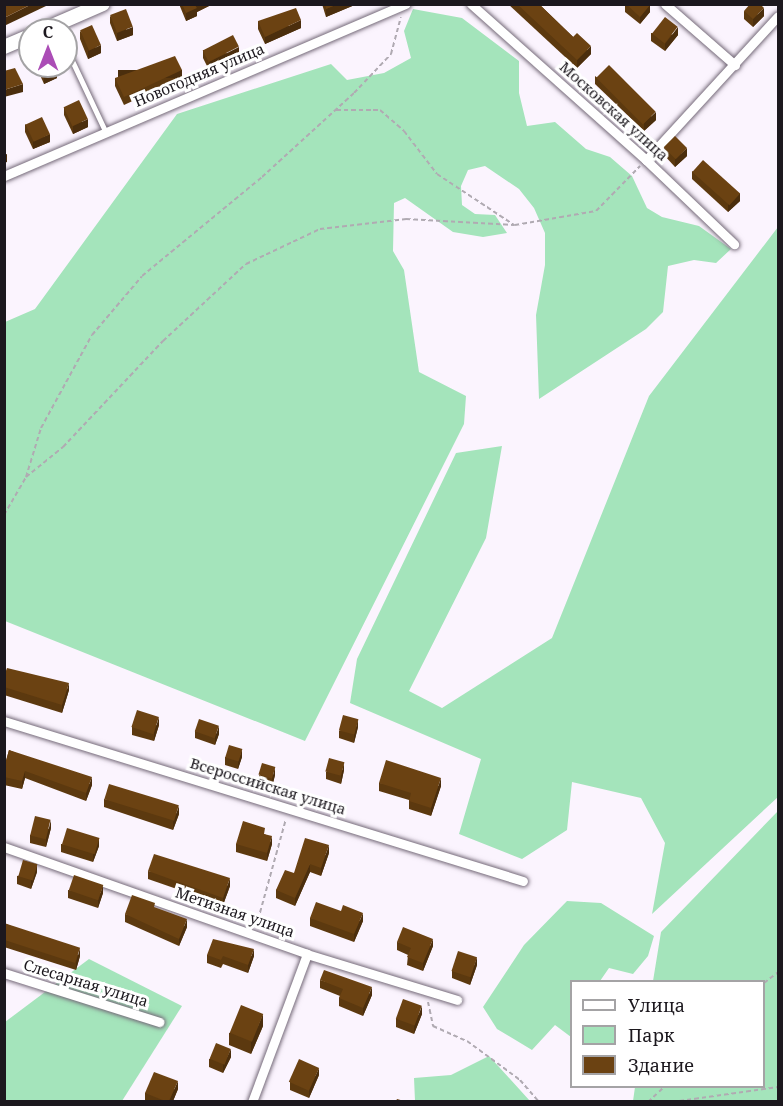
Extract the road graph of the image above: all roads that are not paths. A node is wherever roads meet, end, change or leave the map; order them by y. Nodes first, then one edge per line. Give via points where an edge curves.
1 (103, 4) edge
2 (471, 4) edge
3 (665, 4) edge
4 (404, 5) edge
5 (778, 16) edge
6 (73, 18) edge
7 (735, 65) junction
8 (78, 72) edge
9 (106, 132) junction
10 (646, 160) junction
11 (4, 176) edge
12 (734, 244) dead end
13 (4, 721) edge
14 (4, 847) edge
15 (523, 881) dead end
16 (307, 954) junction
17 (4, 973) edge
18 (457, 1000) dead end
19 (159, 1022) dead end
20 (252, 1101) edge

1 - 6 street
2 - 10 street, Московская улица
3 - 7 street
4 - 9 street, Новогодняя улица
5 - 7 street
7 - 10 street
8 - 9 lane
9 - 11 street, Новогодняя улица
10 - 12 street, Московская улица
13 - 15 street, Всероссийская улица
14 - 16 street, Метизная улица
16 - 18 street, Метизная улица
16 - 20 street
17 - 19 street, Слесарная улица

